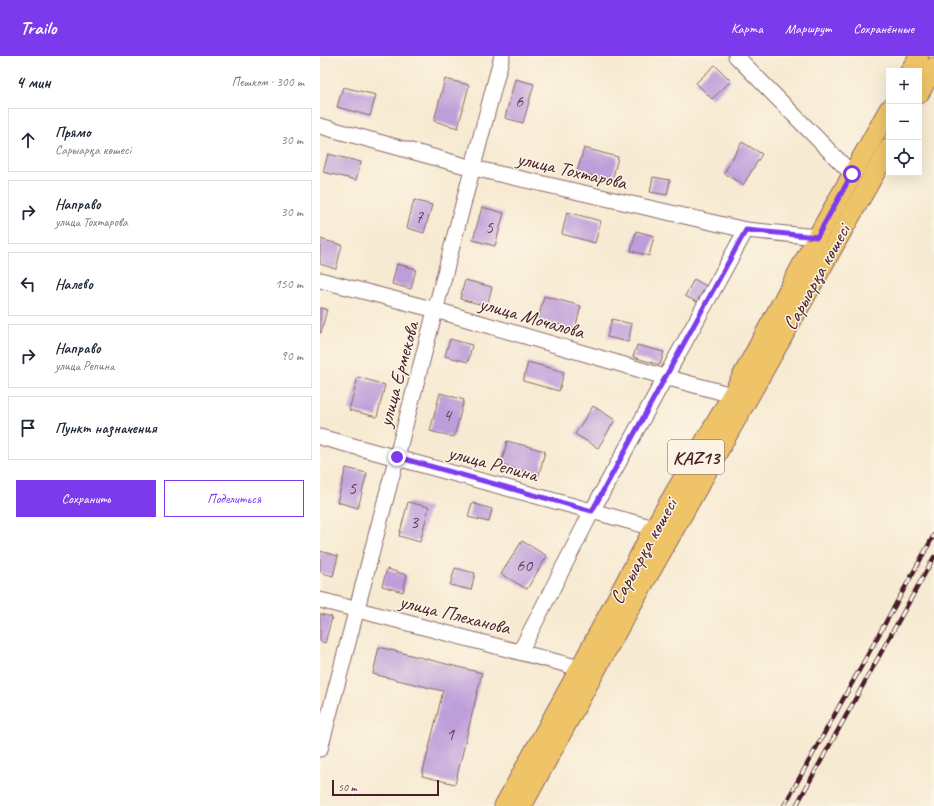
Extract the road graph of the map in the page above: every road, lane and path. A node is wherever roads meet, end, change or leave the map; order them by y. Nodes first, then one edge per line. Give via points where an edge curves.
1 (502, 56) edge
2 (736, 56) edge
3 (919, 56) edge
4 (934, 67) edge
5 (912, 68) edge
6 (922, 89) edge
7 (886, 114) edge
8 (320, 126) edge
9 (886, 153) edge
10 (473, 168) junction
11 (852, 174) junction
12 (746, 230) junction
13 (817, 237) junction
14 (320, 280) edge
15 (436, 310) junction
16 (665, 377) junction
17 (732, 395) junction
18 (320, 437) edge
19 (397, 457) junction
20 (592, 511) junction
21 (654, 528) junction
22 (320, 600) edge
23 (357, 610) junction
24 (520, 652) junction
25 (580, 668) junction
26 (320, 749) edge
27 (504, 806) edge
28 (522, 806) edge

1 - 10 street, улица Ермекова
2 - 11 street
3 - 5 main road
4 - 6 main road
7 - 11 main road, Сарыарқа көшесі / KAZ13
8 - 10 street, улица Тохтарова
9 - 28 main road, Сарыарқа көшесі / KAZ13
10 - 12 street, улица Тохтарова
10 - 15 street, улица Ермекова
11 - 13 main road, Сарыарқа көшесі / KAZ13
12 - 13 street, улица Тохтарова
12 - 16 street
13 - 17 main road, Сарыарқа көшесі / KAZ13
14 - 15 street, улица Мочалова
15 - 16 street, улица Мочалова
15 - 19 street, улица Ермекова
16 - 17 street, улица Мочалова
16 - 20 street
17 - 21 main road, Сарыарқа көшесі / KAZ13
18 - 19 street, улица Репина
19 - 20 street, улица Репина
19 - 23 street, улица Ермекова
20 - 21 street, улица Репина
20 - 24 street
21 - 25 main road, Сарыарқа көшесі / KAZ13
22 - 23 street, улица Плеханова
23 - 24 street, улица Плеханова
23 - 26 street, улица Ермекова
24 - 25 street, улица Плеханова
25 - 27 main road, Сарыарқа көшесі / KAZ13

